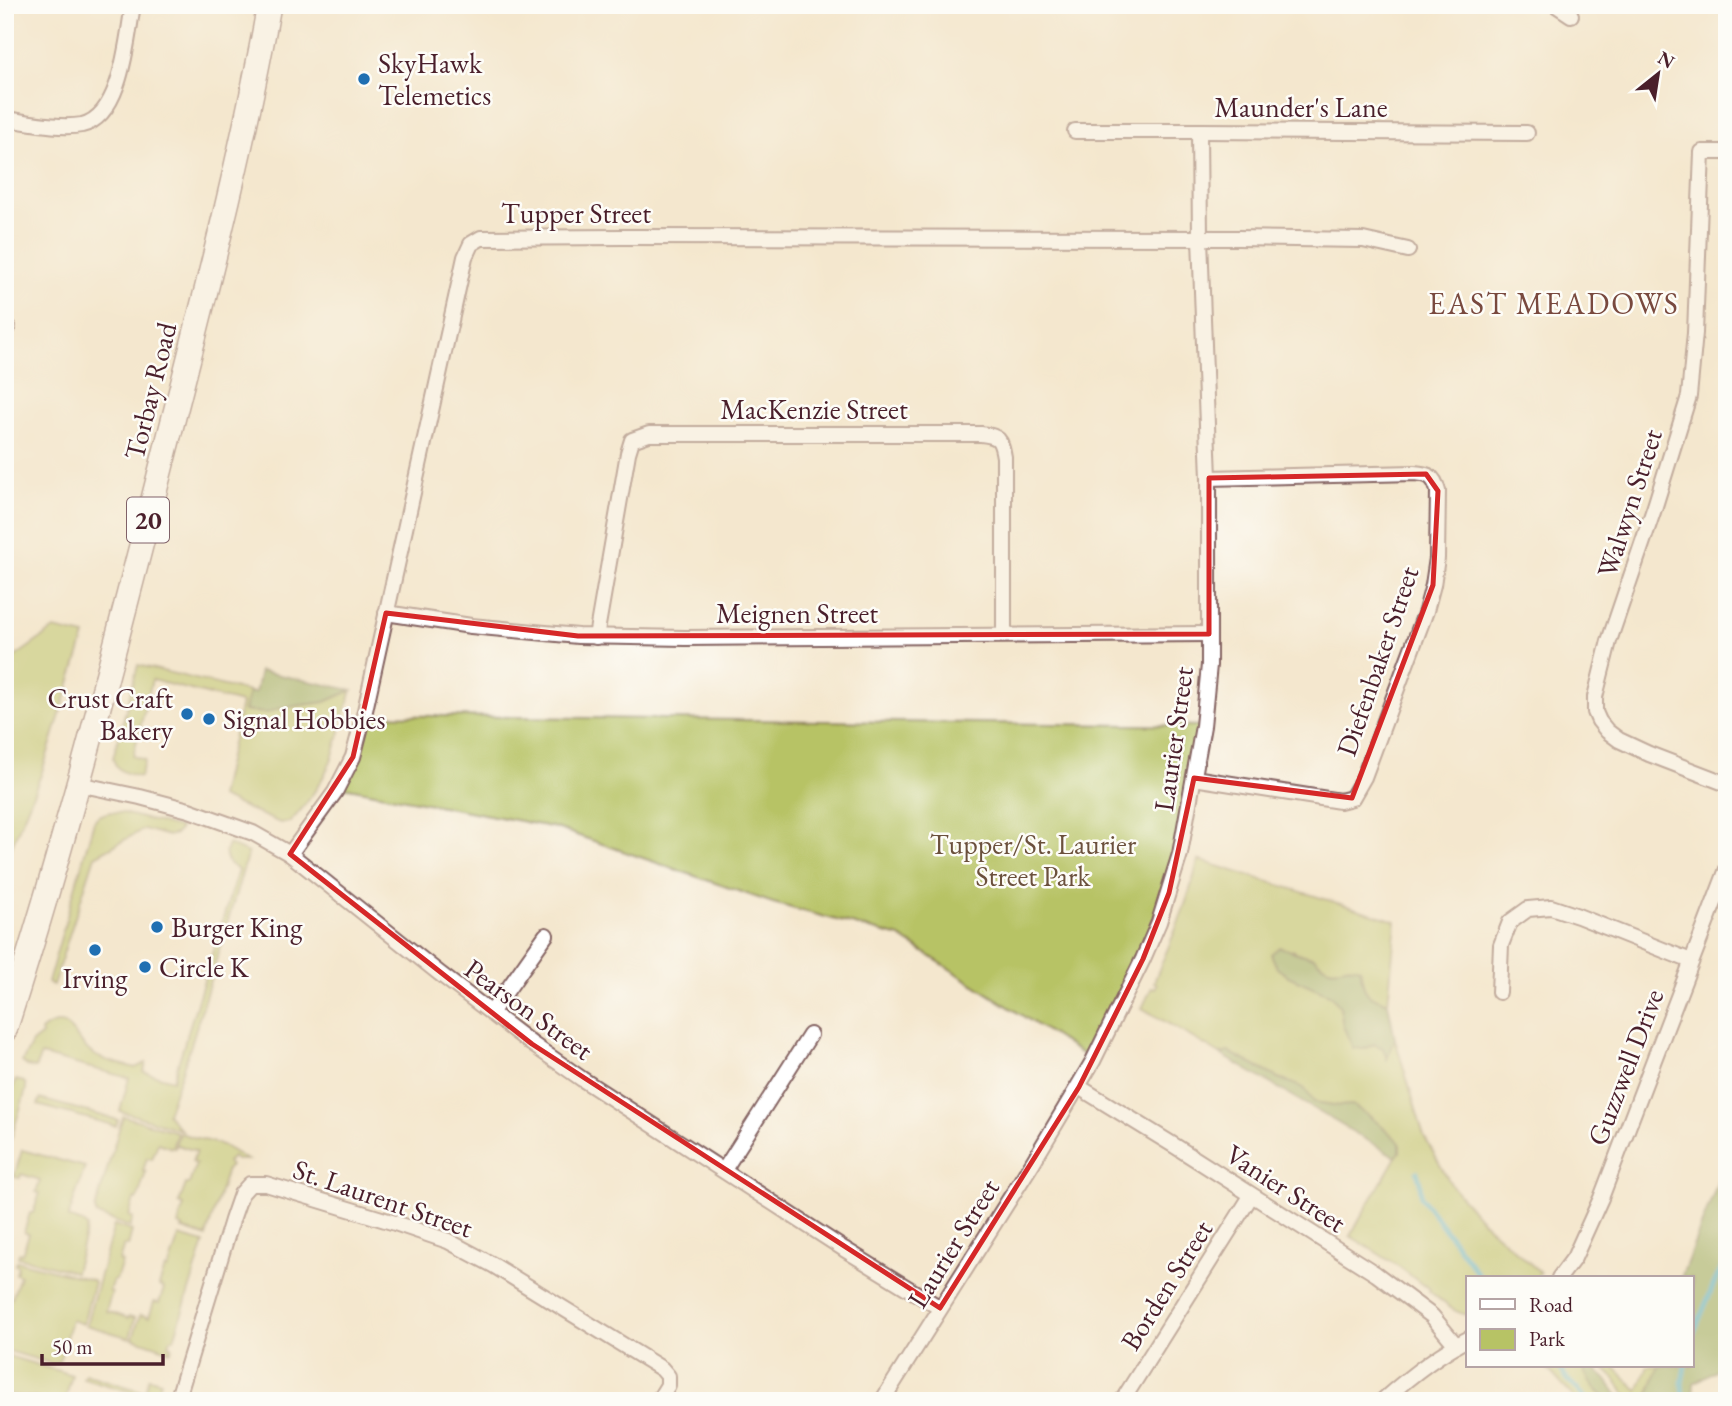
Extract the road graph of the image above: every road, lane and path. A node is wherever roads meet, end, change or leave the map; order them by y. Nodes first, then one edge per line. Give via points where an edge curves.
1 (133, 5) edge
2 (269, 5) edge
3 (1556, 5) edge
4 (1571, 15) dead end
5 (5, 119) edge
6 (1075, 131) dead end
7 (1199, 131) junction
8 (1527, 134) dead end
9 (1727, 152) edge
10 (1200, 238) junction
11 (1408, 250) dead end
12 (1209, 478) junction
13 (386, 613) junction
14 (1209, 634) junction
15 (1004, 635) junction
16 (596, 637) junction
17 (1194, 778) junction
18 (78, 784) junction
19 (1727, 784) edge
20 (290, 854) junction
21 (1727, 869) edge
22 (546, 935) dead end
23 (1691, 961) junction
24 (1499, 992) dead end
25 (491, 1013) junction
26 (5, 1030) edge
27 (810, 1035) dead end
28 (1079, 1087) junction
29 (724, 1170) junction
30 (1251, 1196) junction
31 (1560, 1276) edge
32 (940, 1308) junction
33 (1462, 1342) edge
34 (177, 1401) edge
35 (658, 1401) edge
36 (882, 1401) edge
37 (1122, 1401) edge
38 (1382, 1401) edge

1 - 5 street via 118,82 100,115 85,124 67,126
2 - 18 main road, Torbay Road / 20 via 236,172
3 - 4 street
6 - 7 street, Maunder's Lane
7 - 8 street, Maunder's Lane
7 - 10 street, Laurier Street
9 - 19 street, Walwyn Street via 1702,152 1689,396 1595,697 1599,721 1619,740
10 - 11 street, Tupper Street via 1363,240
10 - 12 street, Laurier Street
10 - 13 street, Tupper Street via 481,238 471,244 465,257
12 - 14 street, Laurier Street
12 - 17 street, Diefenbaker Street via 1426,474 1438,491 1437,558 1426,611 1352,798 1340,801
13 - 16 street, Meignen Street
13 - 20 street, Tupper Street via 353,757 335,792
14 - 15 street, Meignen Street
14 - 17 street, Laurier Street via 1207,696
15 - 16 street, Meignen Street
15 - 16 street, MacKenzie Street via 1004,457 998,438 981,434 649,434 632,440 628,453
17 - 28 street, Laurier Street via 1180,854 1159,922
18 - 20 street, Pearson Street via 189,810 253,834
18 - 26 main road, Torbay Road / 20
20 - 25 street, Pearson Street
21 - 23 street, Guzzwell Drive
22 - 25 street
23 - 24 street via 1564,911 1528,909 1510,922 1501,945
23 - 31 street, Guzzwell Drive via 1601,1198 1574,1258
25 - 29 street, Pearson Street via 582,1079
27 - 29 street
28 - 30 street, Vanier Street
28 - 32 street, Laurier Street
29 - 32 street, Pearson Street
30 - 33 street, Vanier Street via 1376,1274
30 - 37 street, Borden Street
32 - 36 street, Laurier Street
33 - 38 street
34 - 35 street, St. Laurent Street via 241,1194 250,1184 266,1184 448,1241 494,1265 662,1369 668,1376 667,1385

